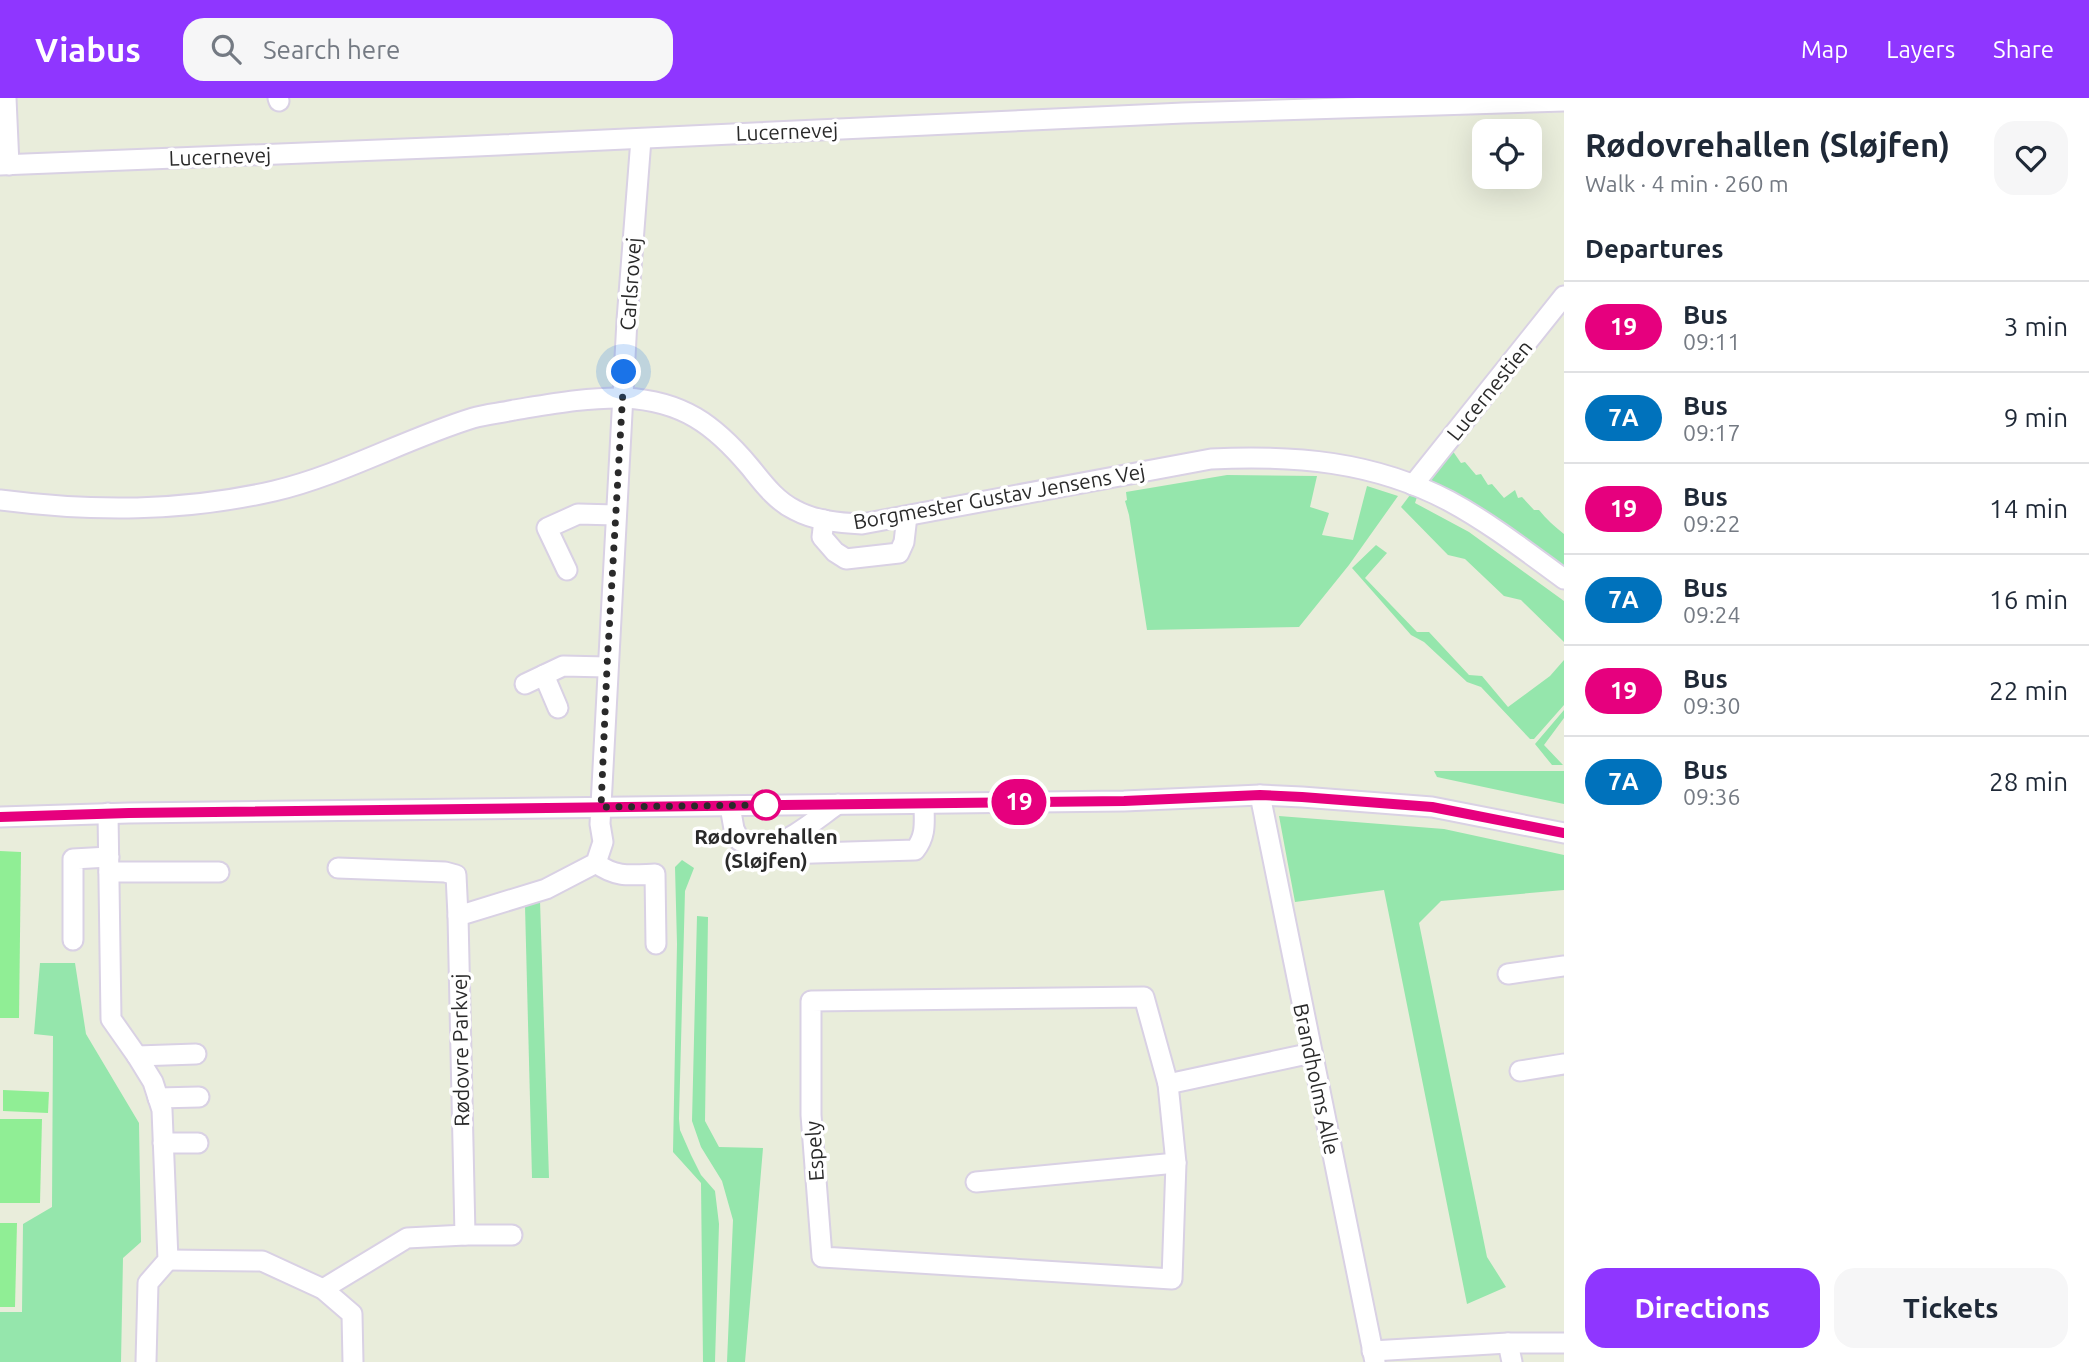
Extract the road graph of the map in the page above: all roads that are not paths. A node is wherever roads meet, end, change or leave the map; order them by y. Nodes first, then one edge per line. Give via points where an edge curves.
1 (6, 98) edge
2 (1564, 101) edge
3 (641, 139) junction
4 (5, 165) edge
5 (1564, 296) edge
6 (623, 398) junction
7 (1413, 485) junction
8 (0, 500) edge
9 (616, 515) junction
10 (907, 516) junction
11 (824, 520) junction
12 (567, 570) dead end
13 (1564, 579) edge
14 (607, 667) junction
15 (544, 675) junction
16 (525, 684) dead end
17 (558, 708) dead end
18 (1260, 795) junction
19 (838, 804) junction
20 (924, 804) junction
21 (730, 806) junction
22 (601, 807) junction
23 (108, 813) junction
24 (0, 817) edge
25 (1564, 833) edge
26 (770, 846) junction
27 (596, 863) junction
28 (109, 864) junction
29 (338, 868) dead end
30 (219, 872) dead end
31 (457, 916) junction
32 (73, 940) dead end
33 (656, 944) dead end
34 (1564, 967) edge
35 (1508, 974) dead end
36 (1312, 1053) junction
37 (196, 1054) dead end
38 (137, 1056) junction
39 (1564, 1065) edge
40 (1520, 1071) dead end
41 (1168, 1084) junction
42 (199, 1097) dead end
43 (158, 1098) junction
44 (163, 1143) junction
45 (198, 1143) dead end
46 (1176, 1163) junction
47 (976, 1182) dead end
48 (465, 1235) junction
49 (512, 1235) dead end
50 (168, 1259) junction
51 (323, 1289) junction
52 (1564, 1343) edge
53 (1510, 1353) edge
54 (1374, 1356) edge
55 (146, 1362) edge
56 (353, 1362) edge

1 - 4 street, Lucernevej
2 - 3 street, Lucernevej via 1182,113
3 - 4 street, Lucernevej
3 - 6 street, Carlsrovej
5 - 7 street, Lucernestien
6 - 8 street, Borgmester Gustav Jensens Vej via 559,402 474,418 313,479 216,501 120,509
6 - 9 street, Carlsrovej
6 - 11 street, Borgmester Gustav Jensens Vej via 679,408 707,424 771,493 795,510
7 - 10 street, Borgmester Gustav Jensens Vej via 1353,466 1307,459 1210,459
7 - 13 street, Borgmester Gustav Jensens Vej via 1488,524
9 - 12 street via 578,514 547,528
9 - 14 street, Carlsrovej
10 - 11 street, Borgmester Gustav Jensens Vej via 862,524
10 - 11 street via 899,553 846,559 822,537
14 - 15 street via 563,666
14 - 22 street, Carlsrovej
15 - 16 street
15 - 17 street
18 - 20 street
18 - 25 street via 1432,807
18 - 36 street, Brandholms Alle
19 - 20 street
19 - 21 street
19 - 26 street
20 - 26 street via 925,833 915,849 781,854
21 - 22 street
21 - 26 street via 740,841
22 - 23 street
22 - 27 street via 603,842
23 - 24 street
23 - 28 street
27 - 31 street via 545,889
27 - 33 street via 609,873 655,874
28 - 30 street
28 - 32 street via 74,859
28 - 38 street via 111,1019
29 - 31 street, Rødovre Parkvej via 456,875
31 - 48 street, Rødovre Parkvej
34 - 35 street
36 - 41 street
36 - 54 street, Brandholms Alle
37 - 38 street
38 - 43 street
39 - 40 street
41 - 46 street, Espely
41 - 46 street, Espely via 1144,998 811,1001 811,1115 822,1257 1172,1279
42 - 43 street
43 - 44 street
44 - 45 street
44 - 50 street
46 - 47 street
48 - 49 street
48 - 51 street via 407,1238
50 - 51 street via 262,1261
50 - 55 street via 148,1283
51 - 56 street via 352,1314
52 - 53 street
53 - 54 street

